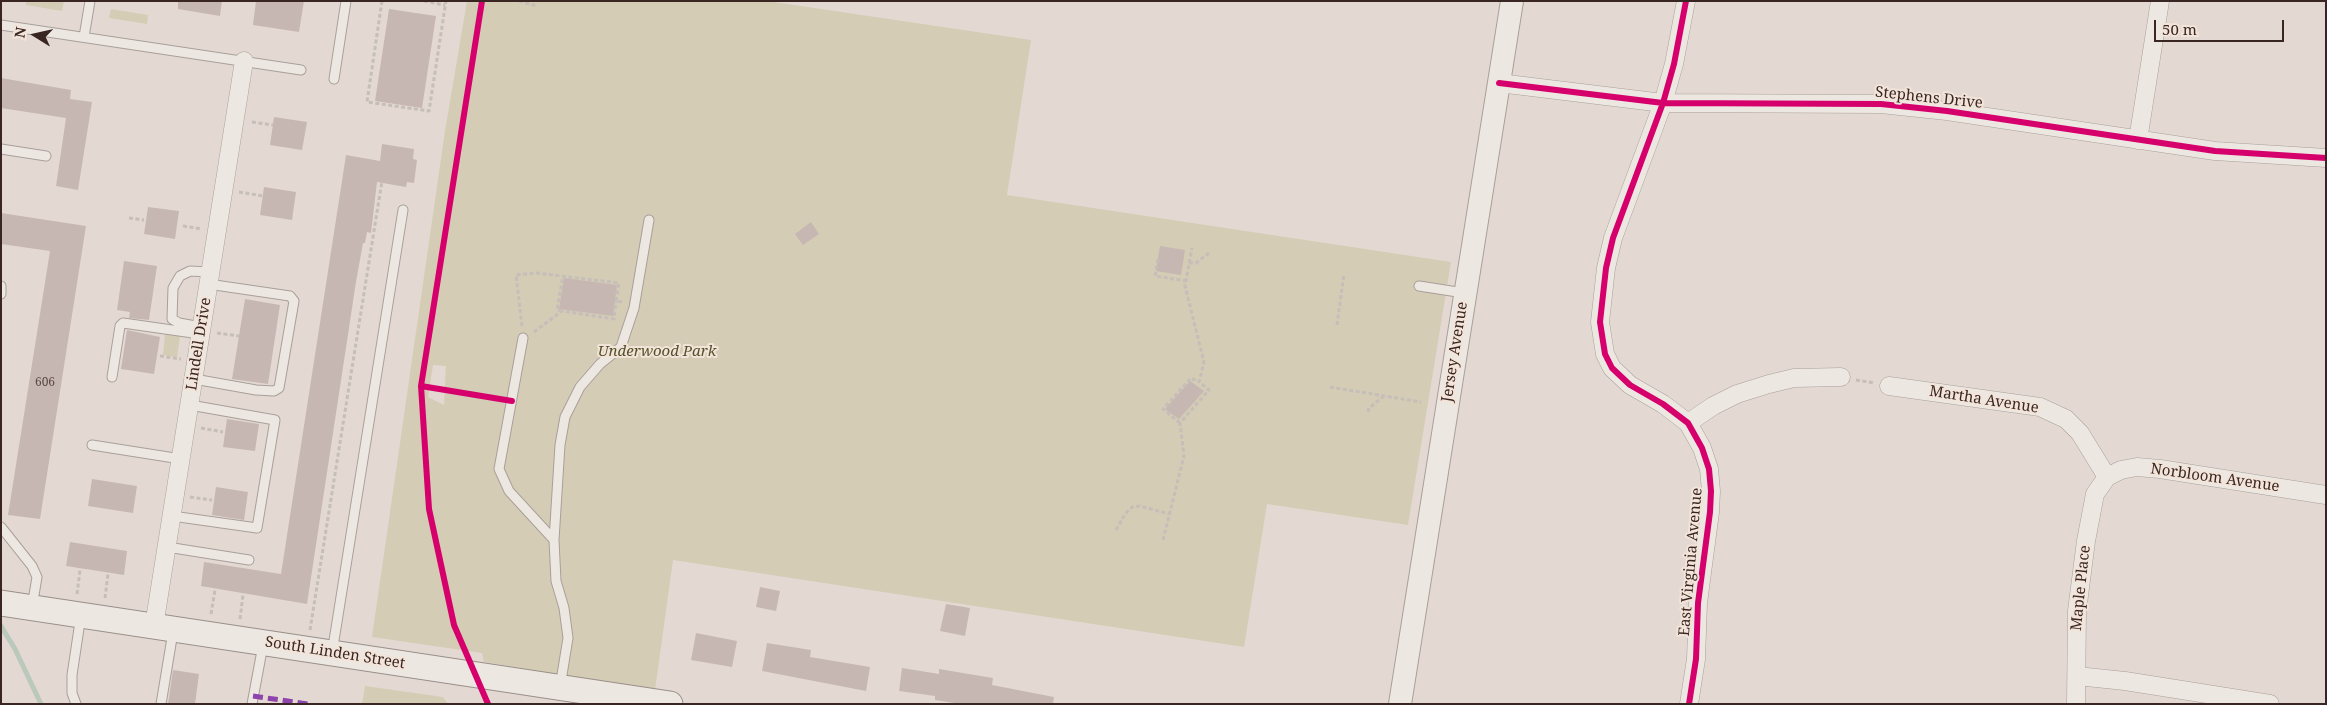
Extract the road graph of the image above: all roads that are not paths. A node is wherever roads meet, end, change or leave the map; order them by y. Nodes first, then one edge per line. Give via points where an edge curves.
1 (90, 1) edge
2 (346, 1) edge
3 (1512, 1) edge
4 (1686, 1) edge
5 (2160, 1) edge
6 (1, 25) edge
7 (84, 37) junction
8 (244, 61) junction
9 (301, 70) dead end
10 (334, 79) dead end
11 (1499, 83) junction
12 (1663, 104) junction
13 (2138, 140) junction
14 (1, 149) edge
15 (46, 156) dead end
16 (2326, 158) edge
17 (403, 210) dead end
18 (649, 220) dead end
19 (209, 278) junction
20 (1, 286) edge
21 (1419, 286) dead end
22 (1464, 293) junction
23 (1, 294) edge
24 (205, 331) junction
25 (524, 338) road end
26 (112, 377) dead end
27 (1841, 377) road end
28 (194, 379) junction
29 (1889, 386) road end
30 (190, 405) junction
31 (1688, 424) junction
32 (92, 445) dead end
33 (181, 459) junction
34 (2106, 477) junction
35 (2326, 495) edge
36 (172, 516) junction
37 (1, 527) edge
38 (554, 540) junction
39 (167, 547) junction
40 (249, 560) dead end
41 (1, 602) edge
42 (79, 604) junction
43 (32, 608) junction
44 (164, 627) junction
45 (263, 642) junction
46 (332, 653) junction
47 (2077, 676) junction
48 (560, 687) junction
49 (76, 704) edge
50 (161, 704) edge
51 (252, 704) edge
52 (670, 704) edge
53 (1400, 704) edge
54 (1689, 704) edge
55 (2076, 704) edge
56 (2270, 704) edge

1 - 7 lane
2 - 10 lane
3 - 11 street, Jersey Avenue
4 - 12 street, East Virginia Avenue
5 - 13 street
6 - 7 lane
7 - 8 lane
8 - 9 lane
8 - 19 street, Lindell Drive
11 - 12 street, Stephens Drive
11 - 22 street, Jersey Avenue
12 - 13 street, Stephens Drive via 1881,104
12 - 31 street, East Virginia Avenue via 1613,238 1600,322 1605,354 1612,368 1630,385 1663,404
13 - 16 street, Stephens Drive via 2215,151
14 - 15 lane
17 - 46 lane
18 - 38 lane via 635,304 622,347 600,364 580,387 565,417
19 - 24 street, Lindell Drive
19 - 24 lane via 190,271 180,276 173,288 172,319
19 - 28 lane via 290,296 294,301 279,388 274,391 256,390
20 - 23 lane
21 - 22 lane
22 - 53 street, Jersey Avenue
24 - 26 lane via 123,323
24 - 28 street, Lindell Drive
25 - 38 lane via 499,469 509,491
27 - 31 street via 1794,378 1737,394
28 - 30 street, Lindell Drive
29 - 34 street, Martha Avenue via 2040,407 2066,419 2080,433
30 - 33 street, Lindell Drive
30 - 36 lane via 275,420 256,528
31 - 54 street, East Virginia Avenue via 1702,448 1709,469 1711,491
32 - 33 lane
33 - 36 street, Lindell Drive
34 - 35 street, Norbloom Avenue via 2137,467
34 - 47 street, Maple Place via 2095,494 2086,541 2077,611
36 - 39 street, Lindell Drive
37 - 43 lane via 37,577
38 - 48 lane via 556,581 568,638
39 - 40 lane
39 - 44 street, Lindell Drive
41 - 43 main road, South Linden Street
42 - 43 main road, South Linden Street
42 - 44 main road, South Linden Street
42 - 49 lane via 72,675
44 - 45 main road, South Linden Street
44 - 50 lane
45 - 46 main road, South Linden Street
45 - 51 lane
46 - 48 main road, South Linden Street
47 - 55 street, Maple Place
47 - 56 street
48 - 52 main road, South Linden Street

